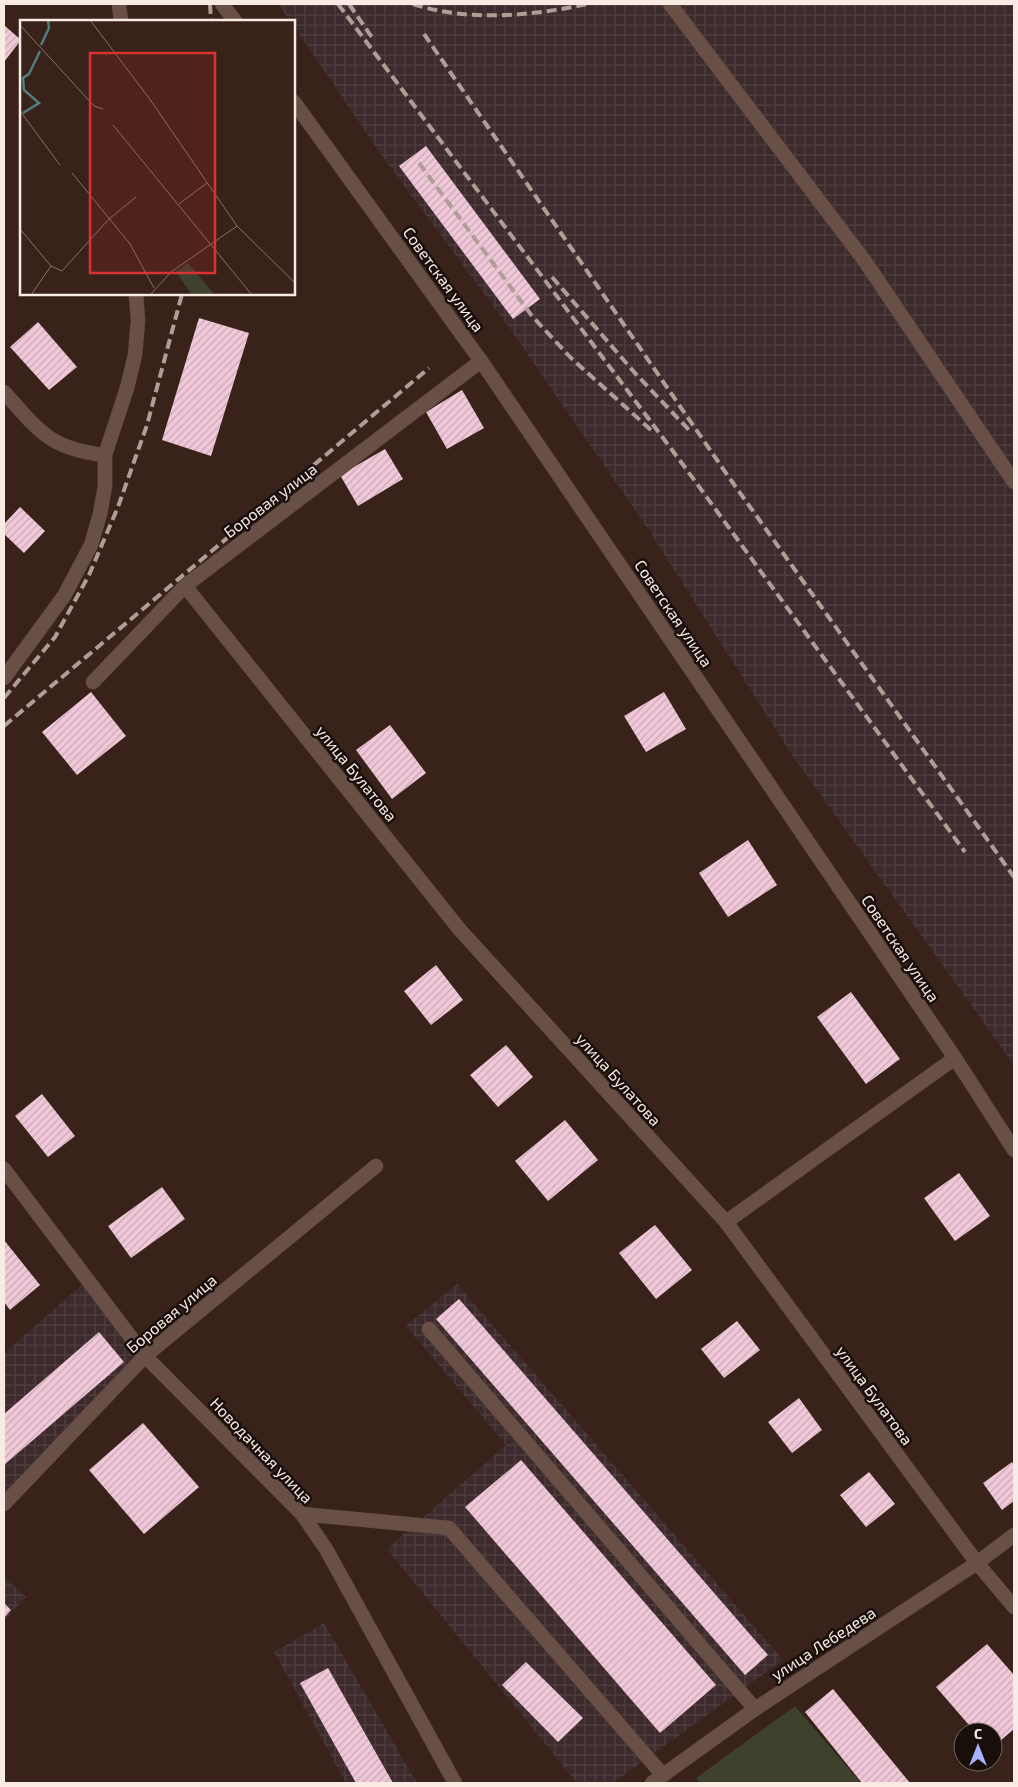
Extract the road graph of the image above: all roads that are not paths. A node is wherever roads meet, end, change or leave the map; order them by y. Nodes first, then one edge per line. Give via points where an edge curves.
1 (119, 4) edge
2 (222, 4) edge
3 (670, 4) edge
4 (121, 20) edge
5 (234, 20) edge
6 (295, 103) edge
7 (136, 295) edge
8 (481, 361) junction
9 (4, 392) edge
10 (105, 454) junction
11 (1014, 482) edge
12 (185, 586) junction
13 (4, 678) edge
14 (93, 682) dead end
15 (955, 1058) junction
16 (1014, 1150) edge
17 (376, 1166) dead end
18 (4, 1169) edge
19 (726, 1222) junction
20 (429, 1329) dead end
21 (145, 1356) junction
22 (4, 1504) edge
23 (302, 1514) junction
24 (1014, 1535) edge
25 (977, 1563) junction
26 (1014, 1607) edge
27 (755, 1709) junction
28 (657, 1779) edge
29 (455, 1783) edge

1 - 4 street
2 - 5 street
3 - 11 street via 864,260
6 - 8 street, Советская улица
7 - 10 street via 135,355
8 - 12 street, Боровая улица
8 - 15 street, Советская улица
9 - 10 street via 36,427 56,443 78,452
10 - 13 street via 105,486 91,545 64,596
12 - 14 street, Боровая улица
12 - 19 street, улица Булатова via 460,930
15 - 16 street, Советская улица
15 - 19 street
17 - 21 street, Боровая улица
18 - 21 street, Новодачная улица
19 - 25 street, улица Булатова
20 - 27 street
21 - 22 street, Боровая улица
21 - 23 street, Новодачная улица
23 - 28 street via 448,1528
23 - 29 street, Новодачная улица via 326,1549
24 - 25 street, улица Лебедева
25 - 26 street, улица Булатова
25 - 27 street, улица Лебедева
27 - 28 street, улица Лебедева

